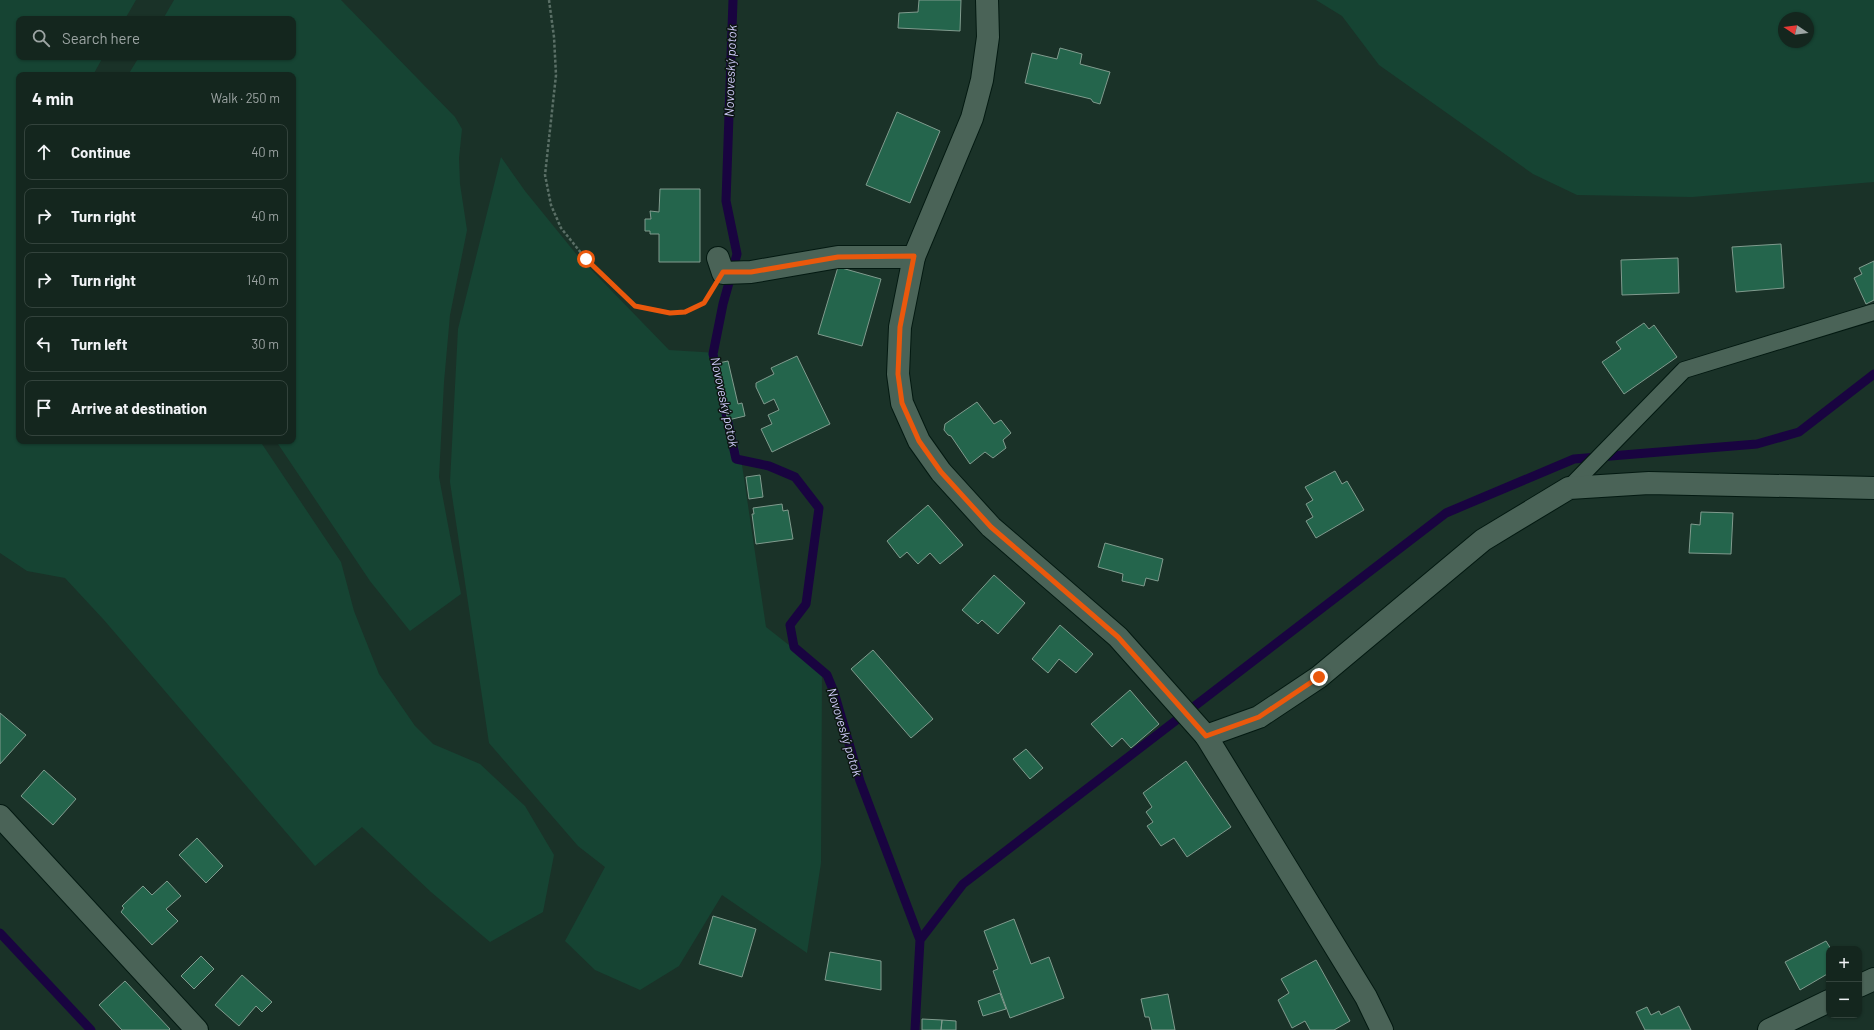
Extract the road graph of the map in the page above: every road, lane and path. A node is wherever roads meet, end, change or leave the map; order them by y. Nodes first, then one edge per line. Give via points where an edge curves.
1 (549, 0) edge
2 (987, 0) edge
3 (914, 256) junction
4 (720, 265) joint
5 (1874, 312) edge
6 (1569, 488) junction
7 (1874, 488) edge
8 (1206, 736) junction
9 (0, 816) edge
10 (1874, 979) edge
11 (1862, 985) edge
12 (1826, 1002) edge
13 (196, 1030) edge
14 (1382, 1030) edge
15 (1769, 1030) edge

1 - 4 path via 556,75 545,175 551,205 561,228 586,259 635,306 670,313 685,312 704,303
2 - 3 street via 988,37 982,80 972,118
3 - 4 street via 838,257 751,272
3 - 8 street via 900,327 898,374 902,403 919,441 941,472 991,527 1118,637
5 - 6 lane via 1684,370
6 - 7 street via 1649,483
6 - 8 street via 1483,540 1319,677 1259,717
8 - 14 street via 1366,997
9 - 13 street
10 - 11 street
12 - 15 street

